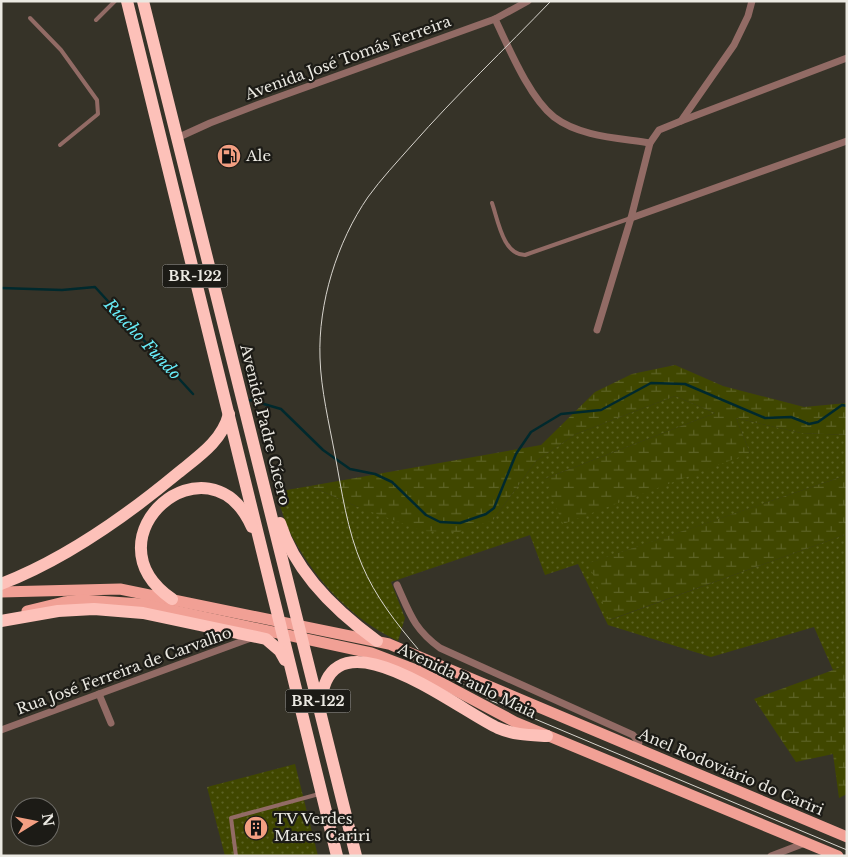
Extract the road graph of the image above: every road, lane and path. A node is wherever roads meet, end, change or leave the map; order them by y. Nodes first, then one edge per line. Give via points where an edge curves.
1 (114, 1) edge
2 (127, 1) edge
3 (143, 1) edge
4 (528, 1) edge
5 (752, 1) edge
6 (30, 18) dead end
7 (495, 19) junction
8 (96, 20) dead end
9 (847, 58) edge
10 (681, 121) junction
11 (177, 138) junction
12 (847, 142) edge
13 (650, 143) junction
14 (60, 144) dead end
15 (492, 203) dead end
16 (632, 218) junction
17 (596, 330) dead end
18 (230, 414) junction
19 (264, 485) junction
20 (261, 550) junction
21 (1, 584) edge
22 (397, 585) dead end
23 (1, 592) edge
24 (172, 598) junction
25 (1, 621) edge
26 (260, 634) junction
27 (328, 637) junction
28 (378, 641) junction
29 (292, 674) junction
30 (99, 694) junction
31 (321, 714) junction
32 (111, 722) dead end
33 (1, 730) edge
34 (547, 736) junction
35 (638, 748) junction
36 (321, 793) junction
37 (847, 837) edge
38 (806, 842) junction
39 (236, 856) edge
40 (337, 856) edge
41 (356, 856) edge
42 (771, 856) edge
43 (838, 856) edge

1 - 8 lane
2 - 18 highway, BR-122
3 - 11 highway, Avenida Padre Cícero / BR-122
4 - 7 street, Avenida José Tomás Ferreira
5 - 10 street via 734,45
6 - 14 lane via 60,50 97,100 98,114
7 - 11 street, Avenida José Tomás Ferreira via 262,103
7 - 13 street via 532,90 554,117 584,131
9 - 10 street
10 - 13 street via 659,130
11 - 19 highway, Avenida Padre Cícero / BR-122
12 - 16 street
13 - 16 street
15 - 16 lane via 508,248 518,256
16 - 17 street
18 - 20 highway, BR-122
18 - 21 highway via 214,443 134,510 84,542
19 - 28 highway via 272,495 288,544 301,565 343,614
19 - 31 highway, Avenida Padre Cícero / BR-122
20 - 24 highway via 238,505 226,496 213,489 199,487 175,494 155,510 145,524 142,537 146,570 152,582
20 - 29 highway, BR-122
22 - 35 street, Avenida Paulo Maia via 410,619 440,648 633,735 639,742
23 - 24 main road via 120,588
24 - 27 main road
25 - 26 highway via 94,608 143,613
25 - 26 main road, Avenida Paulo Maia via 64,602 102,600 142,604
26 - 27 main road, Avenida Paulo Maia
26 - 29 highway via 280,651
26 - 30 street, Rua José Ferreira de Carvalho
27 - 28 main road, Anel Rodoviário do Cariri
27 - 34 main road, Avenida Paulo Maia via 396,660
28 - 35 main road, Anel Rodoviário do Cariri
29 - 36 highway, BR-122
30 - 32 street
30 - 33 street, Rua José Ferreira de Carvalho
31 - 34 highway via 322,694 332,672 348,664 367,662 387,666 499,728 523,735
31 - 41 highway, Avenida Padre Cícero / BR-122
34 - 38 main road, Avenida Paulo Maia
35 - 37 main road, Anel Rodoviário do Cariri
36 - 39 lane via 232,818
36 - 40 highway, BR-122
38 - 42 street
38 - 43 main road, Avenida Paulo Maia

